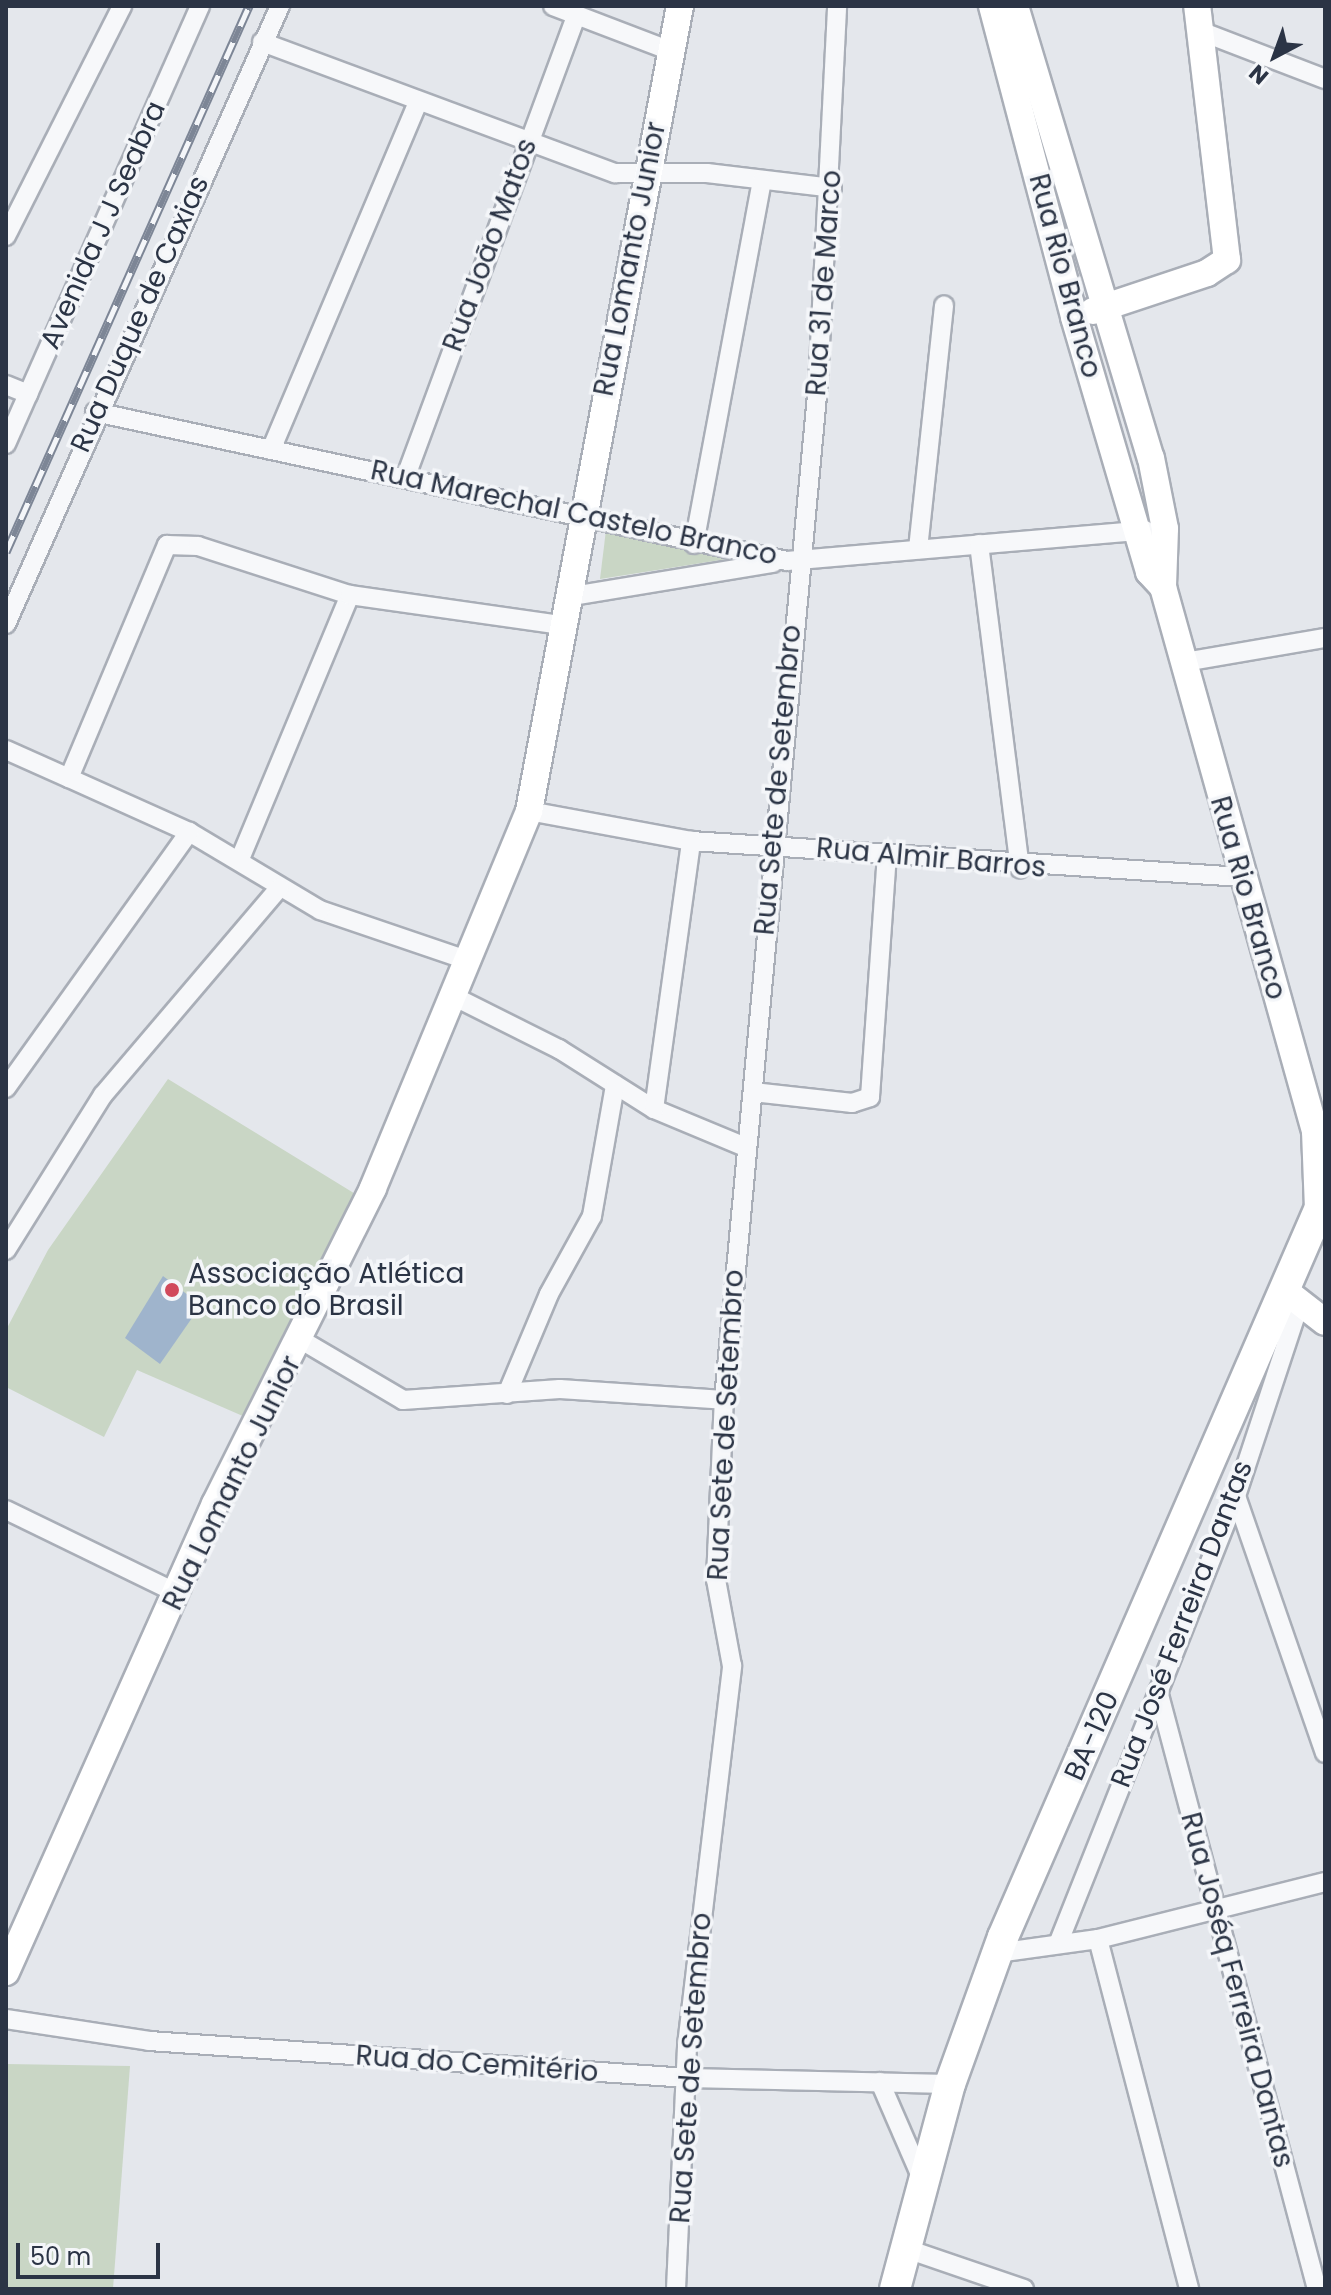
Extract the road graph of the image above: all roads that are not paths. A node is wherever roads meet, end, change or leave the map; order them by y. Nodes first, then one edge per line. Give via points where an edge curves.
1 (122, 6) edge
2 (199, 6) edge
3 (280, 6) edge
4 (553, 6) edge
5 (680, 6) edge
6 (837, 6) edge
7 (992, 6) edge
8 (1015, 6) edge
9 (576, 16) junction
10 (1198, 18) edge
11 (262, 42) junction
12 (668, 50) junction
13 (1325, 79) edge
14 (417, 104) junction
15 (526, 143) junction
16 (648, 178) junction
17 (762, 181) junction
18 (832, 188) junction
19 (6, 236) edge
20 (944, 305) dead end
21 (1108, 307) junction
22 (1074, 317) junction
23 (6, 385) edge
24 (28, 394) junction
25 (95, 412) junction
26 (6, 444) edge
27 (271, 450) junction
28 (406, 476) junction
29 (581, 512) junction
30 (1165, 529) junction
31 (1136, 531) junction
32 (694, 544) junction
33 (979, 544) junction
34 (918, 549) junction
35 (792, 560) junction
36 (1163, 587) junction
37 (350, 595) junction
38 (567, 597) junction
39 (6, 624) edge
40 (560, 625) junction
41 (1325, 638) edge
42 (1184, 662) junction
43 (6, 750) edge
44 (69, 778) junction
45 (529, 811) junction
46 (189, 832) junction
47 (691, 841) junction
48 (771, 845) junction
49 (887, 855) junction
50 (240, 859) junction
51 (1020, 868) junction
52 (1241, 877) junction
53 (279, 888) junction
54 (467, 960) junction
55 (451, 995) junction
56 (615, 1085) junction
57 (6, 1088) edge
58 (753, 1092) junction
59 (654, 1109) junction
60 (743, 1146) junction
61 (1322, 1184) edge
62 (6, 1250) edge
63 (1292, 1296) junction
64 (1325, 1322) edge
65 (303, 1341) junction
66 (507, 1394) junction
67 (724, 1400) junction
68 (1236, 1496) junction
69 (6, 1510) edge
70 (175, 1592) junction
71 (1158, 1691) junction
72 (1325, 1753) edge
73 (1325, 1882) edge
74 (1216, 1909) junction
75 (1098, 1939) junction
76 (1058, 1944) junction
77 (997, 1953) junction
78 (6, 1972) edge
79 (6, 2019) edge
80 (687, 2078) junction
81 (880, 2082) junction
82 (950, 2084) junction
83 (923, 2181) junction
84 (904, 2248) junction
85 (676, 2289) edge
86 (895, 2289) edge
87 (1024, 2289) edge
88 (1189, 2289) edge
89 (1317, 2289) edge

1 - 19 street
2 - 24 street, Avenida J J Seabra
3 - 11 street, Rua Duque de Caxias
4 - 9 street
5 - 12 street, Rua Lomanto Junior
6 - 18 street, Rua 31 de Marco
7 - 22 street, Rua Rio Branco
8 - 21 street, Rua Rio Branco
9 - 12 street
9 - 15 street, Rua João Matos
10 - 13 street
10 - 21 street via 1229,251 1207,273
11 - 14 street
11 - 25 street, Rua Duque de Caxias
12 - 16 street, Rua Lomanto Junior
14 - 15 street
14 - 27 street
15 - 16 street
15 - 28 street, Rua João Matos
16 - 17 street via 697,173
16 - 29 street, Rua Lomanto Junior
17 - 18 street
17 - 32 street
18 - 35 street, Rua 31 de Marco
20 - 34 street
21 - 22 street
21 - 30 street, Rua Rio Branco
22 - 31 street, Rua Rio Branco
23 - 24 street
24 - 26 street, Avenida J J Seabra
25 - 27 street, Rua Marechal Castelo Branco
25 - 39 street, Rua Duque de Caxias
27 - 28 street, Rua Marechal Castelo Branco
28 - 29 street, Rua Marechal Castelo Branco
29 - 32 street, Rua Marechal Castelo Branco
29 - 38 street, Rua Lomanto Junior
30 - 31 street, Rua Marechal Castelo Branco
30 - 36 street, Rua Rio Branco
31 - 33 street, Rua Marechal Castelo Branco
31 - 36 street, Rua Rio Branco via 1149,572
32 - 35 street, Rua Marechal Castelo Branco
33 - 34 street, Rua Marechal Castelo Branco
33 - 51 street
34 - 35 street, Rua Marechal Castelo Branco
35 - 38 street
35 - 48 street, Rua Sete de Setembro
36 - 42 street, Rua Rio Branco
37 - 40 street
37 - 44 street via 198,546 167,545
37 - 50 street
38 - 40 street, Rua Lomanto Junior
40 - 45 street, Rua Lomanto Junior
41 - 42 street
42 - 52 street, Rua Rio Branco
43 - 44 street
44 - 46 street
45 - 47 street, Rua Almir Barros
45 - 54 street, Rua Lomanto Junior
46 - 50 street
46 - 57 street
47 - 48 street, Rua Almir Barros
47 - 59 street
48 - 49 street, Rua Almir Barros
48 - 58 street, Rua Sete de Setembro
49 - 51 street, Rua Almir Barros
49 - 58 street via 870,1097 852,1103
50 - 53 street
51 - 52 street, Rua Almir Barros
52 - 61 street, Rua Rio Branco
53 - 54 street
53 - 62 street via 103,1095
54 - 55 street, Rua Lomanto Junior
55 - 56 street
55 - 65 street, Rua Lomanto Junior
56 - 59 street
56 - 66 street via 592,1216 549,1294
58 - 60 street, Rua Sete de Setembro
59 - 60 street
60 - 67 street, Rua Sete de Setembro
61 - 63 main road, BA-120 / BA-120
63 - 64 street
63 - 68 street, Rua José Ferreira Dantas
63 - 77 main road, BA-120 / BA-120
65 - 66 street via 403,1400
65 - 70 street, Rua Lomanto Junior
66 - 67 street via 560,1389
67 - 80 street, Rua Sete de Setembro via 716,1580 732,1666
68 - 71 street, Rua José Ferreira Dantas
68 - 72 street
69 - 70 street
70 - 78 street, Rua Lomanto Junior
71 - 74 street, Rua Joséq Ferreira Dantas
71 - 76 street, Rua José Ferreira Dantas
73 - 74 street
74 - 75 street
74 - 89 street, Rua Joséq Ferreira Dantas
75 - 76 street
75 - 88 street
76 - 77 street
77 - 82 main road, BA-120 / BA-120
79 - 80 street, Rua do Cemitério via 149,2041
80 - 81 street, Rua do Cemitério
80 - 85 street, Rua Sete de Setembro
81 - 82 street, Rua do Cemitério
81 - 83 street
82 - 83 main road, BA-120 / BA-120
83 - 84 main road, BA-120 / BA-120
84 - 86 main road, BA-120 / BA-120
84 - 87 street

